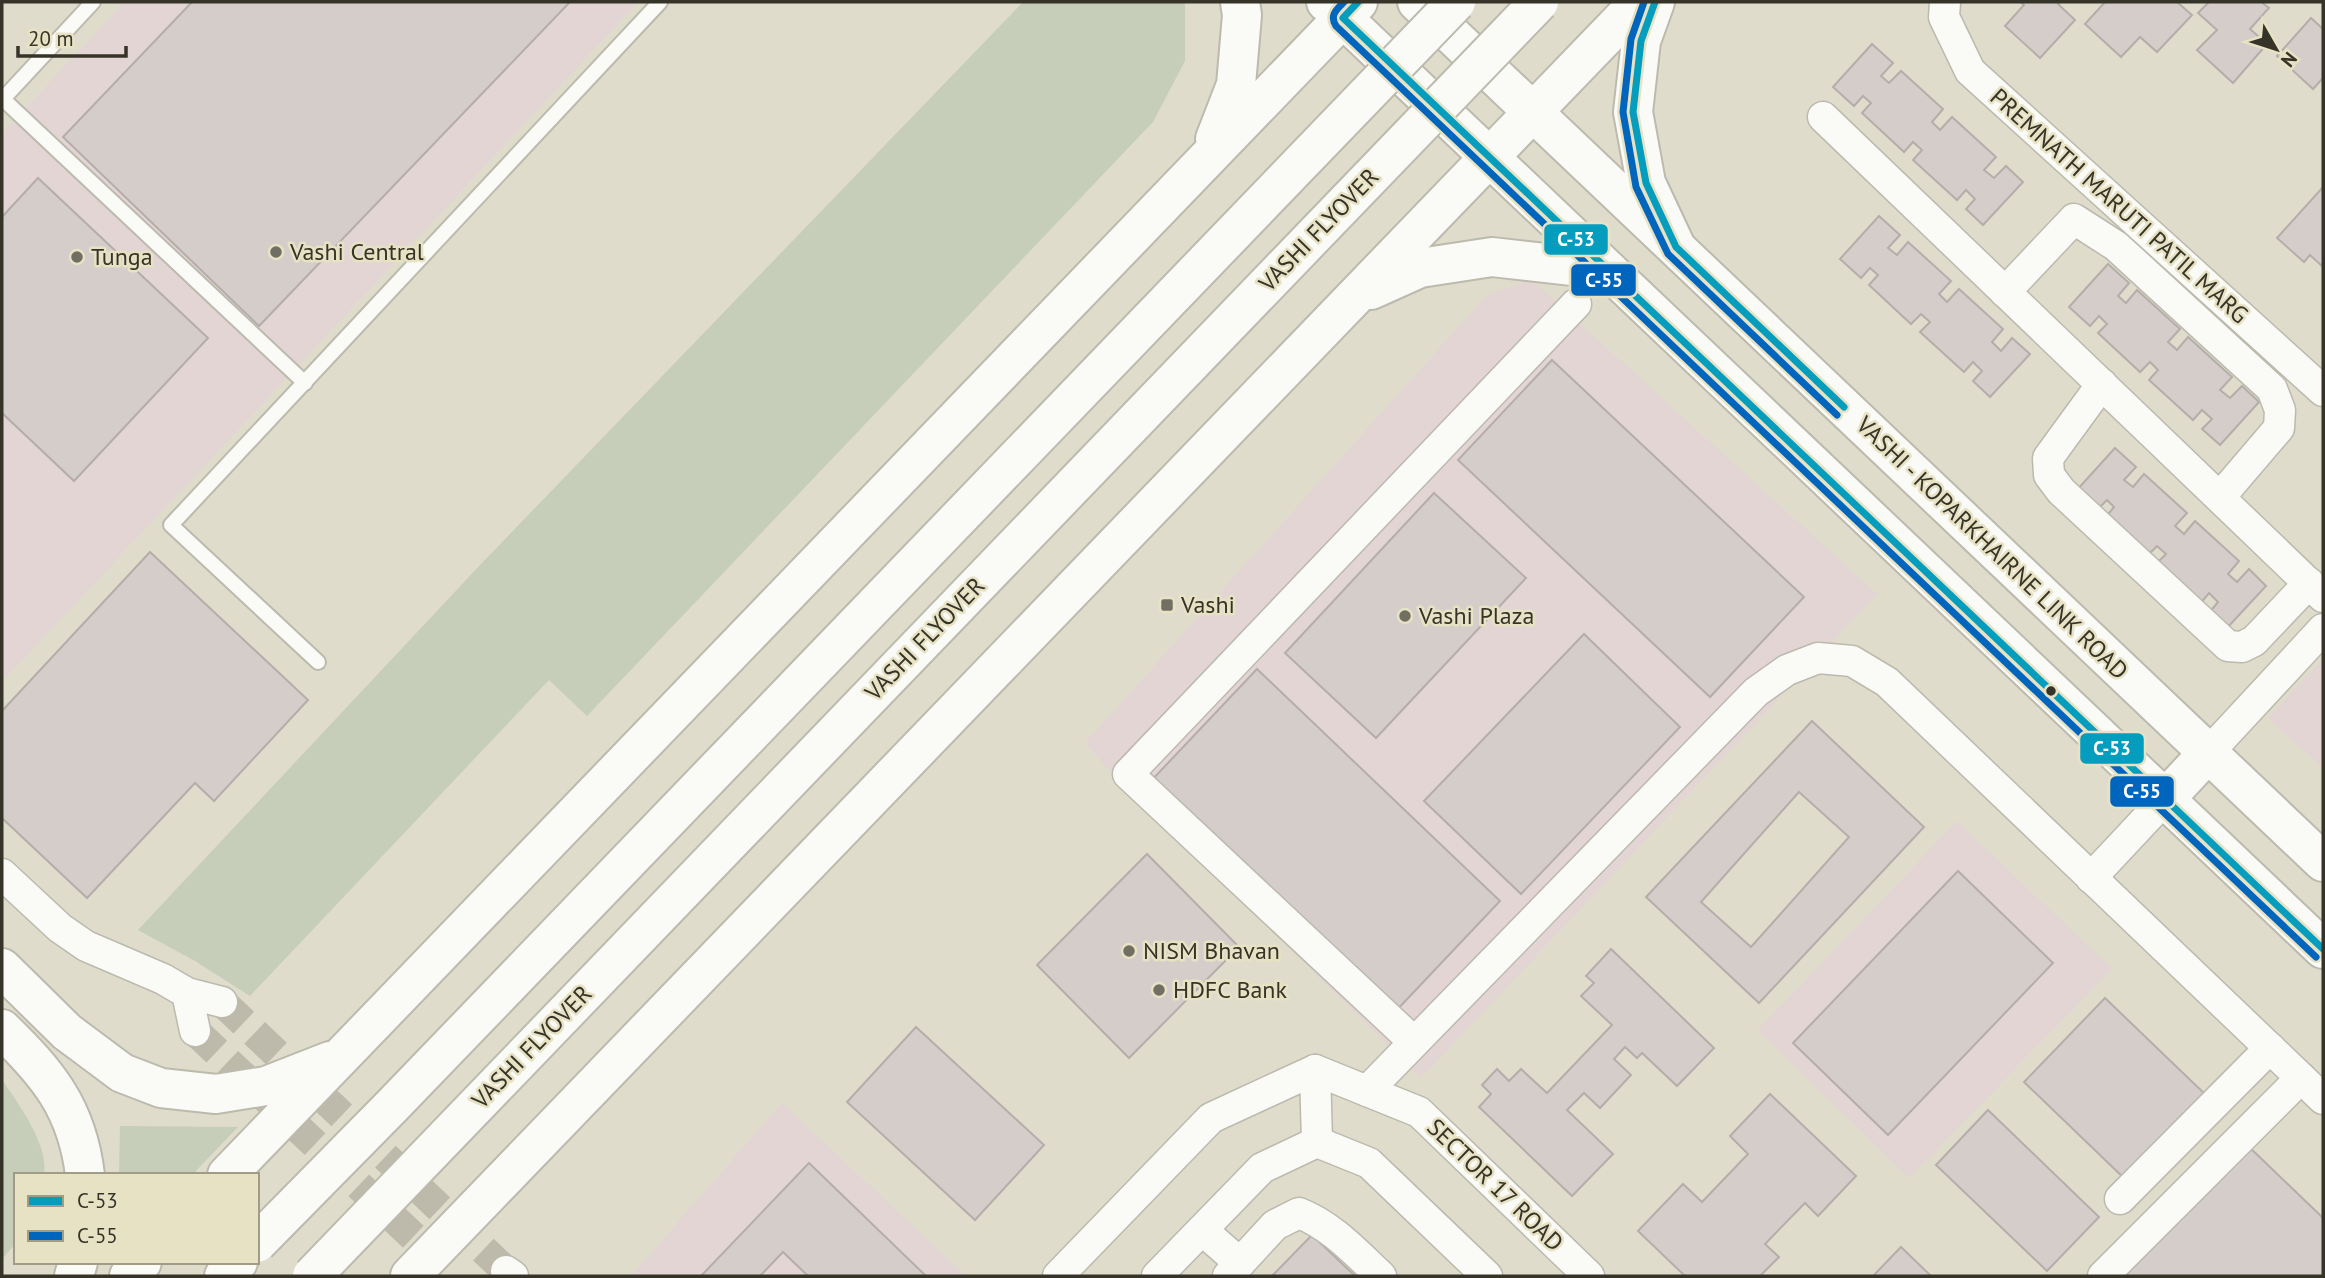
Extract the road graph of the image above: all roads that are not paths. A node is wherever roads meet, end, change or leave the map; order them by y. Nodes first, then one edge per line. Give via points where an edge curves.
1 (93, 2) edge
2 (660, 2) edge
3 (1240, 2) edge
4 (1417, 2) edge
5 (1456, 2) edge
6 (1539, 2) edge
7 (1639, 2) edge
8 (1655, 2) edge
9 (1945, 2) edge
10 (1342, 7) edge
11 (2, 99) edge
12 (1533, 111) junction
13 (1823, 117) dead end
14 (1489, 156) junction
15 (1208, 157) junction
16 (1676, 247) junction
17 (1608, 270) junction
18 (2005, 292) junction
19 (1353, 298) junction
20 (1576, 304) dead end
21 (304, 383) junction
22 (2102, 384) junction
23 (2323, 391) edge
24 (2220, 498) junction
25 (2316, 590) edge
26 (2323, 629) edge
27 (318, 662) dead end
28 (2208, 753) junction
29 (2165, 799) junction
30 (2323, 862) edge
31 (2, 874) edge
32 (2091, 878) junction
33 (2323, 949) edge
34 (2, 968) edge
35 (187, 993) junction
36 (222, 1002) tunnel mouth
37 (2, 1029) edge
38 (195, 1031) tunnel mouth
39 (1414, 1042) junction
40 (2270, 1048) junction
41 (342, 1056) junction
42 (1315, 1070) junction
43 (2301, 1077) junction
44 (1367, 1091) junction
45 (2323, 1099) edge
46 (1317, 1142) junction
47 (85, 1173) edge
48 (229, 1173) edge
49 (487, 1197) junction
50 (2120, 1199) dead end
51 (1202, 1230) junction
52 (259, 1241) edge
53 (1234, 1270) edge
54 (1477, 1273) edge
55 (312, 1276) edge
56 (411, 1276) edge
57 (429, 1276) edge
58 (1058, 1276) edge
59 (1157, 1276) edge
60 (1381, 1276) edge
61 (1589, 1276) edge
62 (2103, 1276) edge

1 - 11 lane
2 - 21 lane
3 - 15 main road via 1236,85
4 - 12 main road, VASHI - KOPARKHAIRNE LINK ROAD
5 - 52 main road, bridge
6 - 55 main road, VASHI FLYOVER, bridge
7 - 12 main road
8 - 16 main road via 1641,41 1633,112 1646,183
9 - 23 street, PREMNATH MARUTI PATIL MARG via 1944,17 1970,71
10 - 14 main road
10 - 15 main road
11 - 21 lane
12 - 14 main road
12 - 16 main road, VASHI - KOPARKHAIRNE LINK ROAD
13 - 18 street
14 - 17 main road
14 - 19 main road
15 - 41 main road
16 - 28 main road, VASHI - KOPARKHAIRNE LINK ROAD
17 - 19 main road via 1492,257 1420,268
17 - 29 main road
18 - 22 street
18 - 24 street via 2074,219 2116,246 2272,389 2280,410 2279,428
19 - 49 main road
20 - 39 street via 1128,774
21 - 27 lane via 172,525
22 - 24 street
22 - 25 street via 2048,458 2049,475 2061,491 2228,646 2242,648 2254,641
24 - 25 street
26 - 28 street
28 - 29 main road
28 - 30 main road, VASHI - KOPARKHAIRNE LINK ROAD
29 - 32 street
29 - 33 main road
31 - 35 street via 86,946
32 - 39 street via 1887,682 1852,662 1818,658 1787,670 1756,692
32 - 40 street
34 - 41 main road via 67,1032 122,1073 161,1087 216,1094 266,1086
35 - 36 street
35 - 38 street
37 - 47 main road via 37,1063 61,1098 74,1123
39 - 44 street
40 - 43 street
40 - 50 street
41 - 48 main road
42 - 44 street, SECTOR 17 ROAD
42 - 46 street
42 - 58 street via 1211,1118
43 - 45 street
43 - 62 street
44 - 61 street, SECTOR 17 ROAD via 1419,1112
46 - 51 street via 1262,1168
46 - 54 street via 1369,1163
49 - 56 main road
49 - 57 main road
51 - 53 street
51 - 59 street
53 - 60 street via 1275,1225 1299,1213 1334,1232

